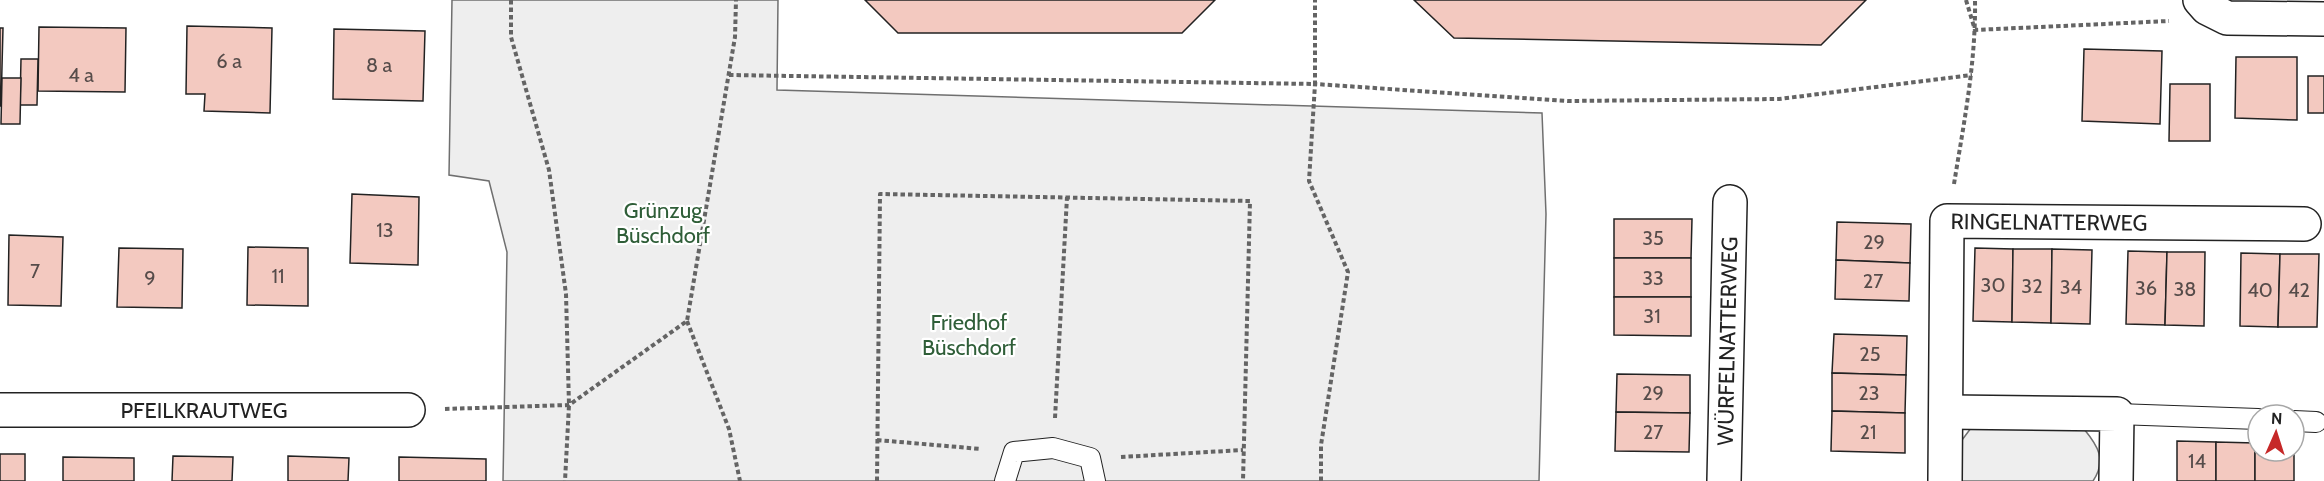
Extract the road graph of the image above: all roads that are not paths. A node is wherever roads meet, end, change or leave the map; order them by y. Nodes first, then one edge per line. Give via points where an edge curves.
1 (2200, 0) edge
2 (2324, 19) edge
3 (1730, 202) dead end
4 (2304, 224) dead end
5 (0, 410) edge
6 (408, 410) road end
7 (1947, 412) junction
8 (2117, 414) junction
9 (2246, 419) edge
10 (2306, 422) edge
11 (2316, 422) dead end
12 (1005, 481) edge
13 (1095, 481) edge
14 (1724, 481) edge
15 (1945, 481) edge
16 (2116, 481) edge

1 - 2 street via 2227,18
3 - 14 street, WÜRFELNATTERWEG
4 - 7 street, RINGELNATTERWEG via 1947,220
5 - 6 street, PFEILKRAUTWEG
7 - 8 street
7 - 15 street, RINGELNATTERWEG
8 - 9 lane
8 - 16 street
10 - 11 lane
12 - 13 lane via 1014,452 1053,448 1090,458

